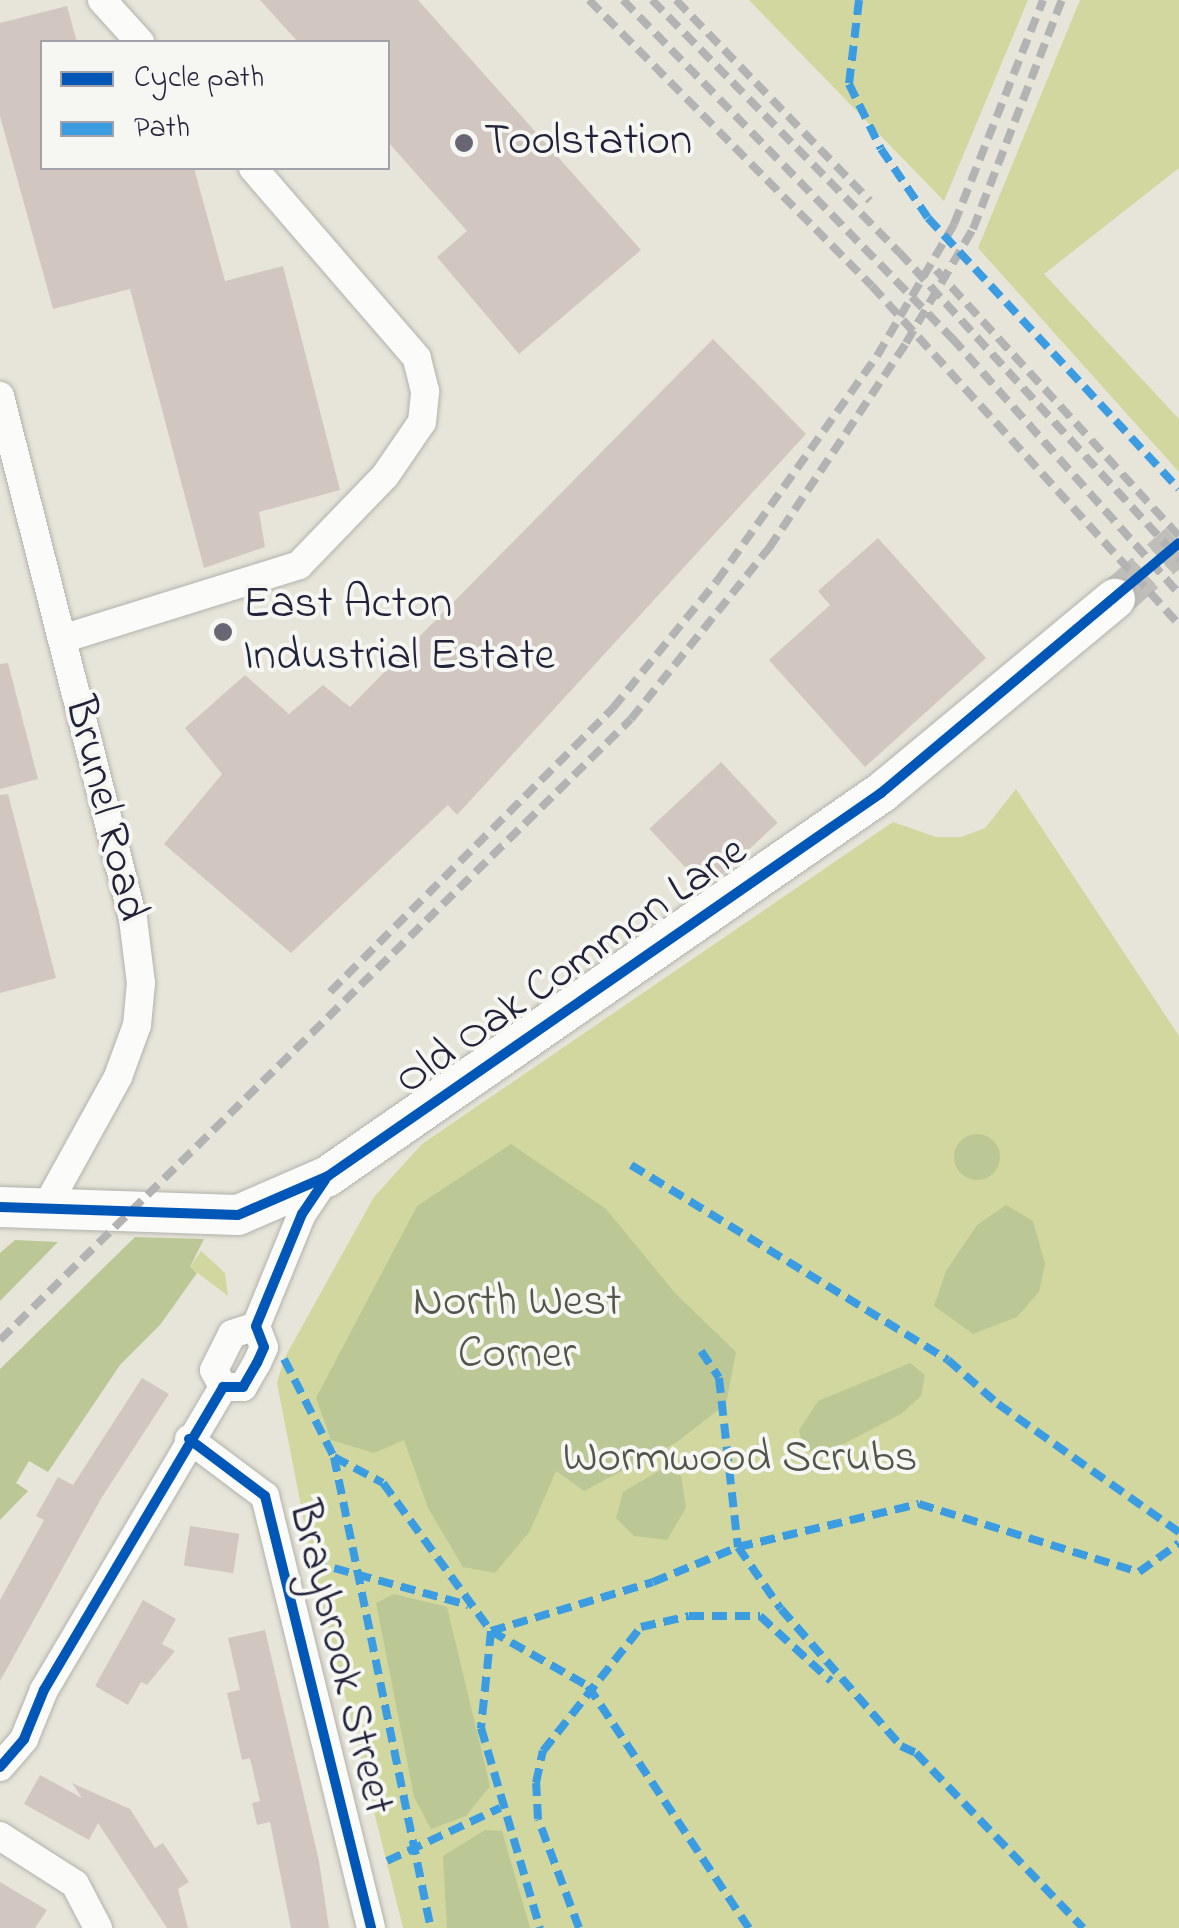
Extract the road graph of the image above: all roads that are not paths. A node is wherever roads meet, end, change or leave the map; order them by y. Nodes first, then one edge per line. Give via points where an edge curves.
1 (102, 0) edge
2 (138, 40) edge
3 (255, 170) edge
4 (0, 396) edge
5 (1116, 599) tunnel mouth
6 (62, 640) junction
7 (328, 1176) junction
8 (0, 1207) edge
9 (45, 1209) junction
10 (189, 1440) junction
11 (0, 1767) edge
12 (0, 1836) edge
13 (98, 1928) edge
14 (371, 1928) edge

1 - 2 street
3 - 6 street via 417,358 425,391 422,422 386,476 300,564
4 - 6 street, Brunel Road
5 - 7 street, Old Oak Common Lane via 960,731 798,854
6 - 9 street, Brunel Road via 133,919 141,984 137,1026 118,1077
7 - 9 street, Old Oak Common Lane via 238,1215
7 - 10 street via 302,1214 256,1326 232,1334 214,1370 224,1387
8 - 9 street, Old Oak Common Lane
10 - 11 street via 44,1690 24,1739
10 - 14 street, Braybrook Street via 266,1496
12 - 13 street via 76,1884

